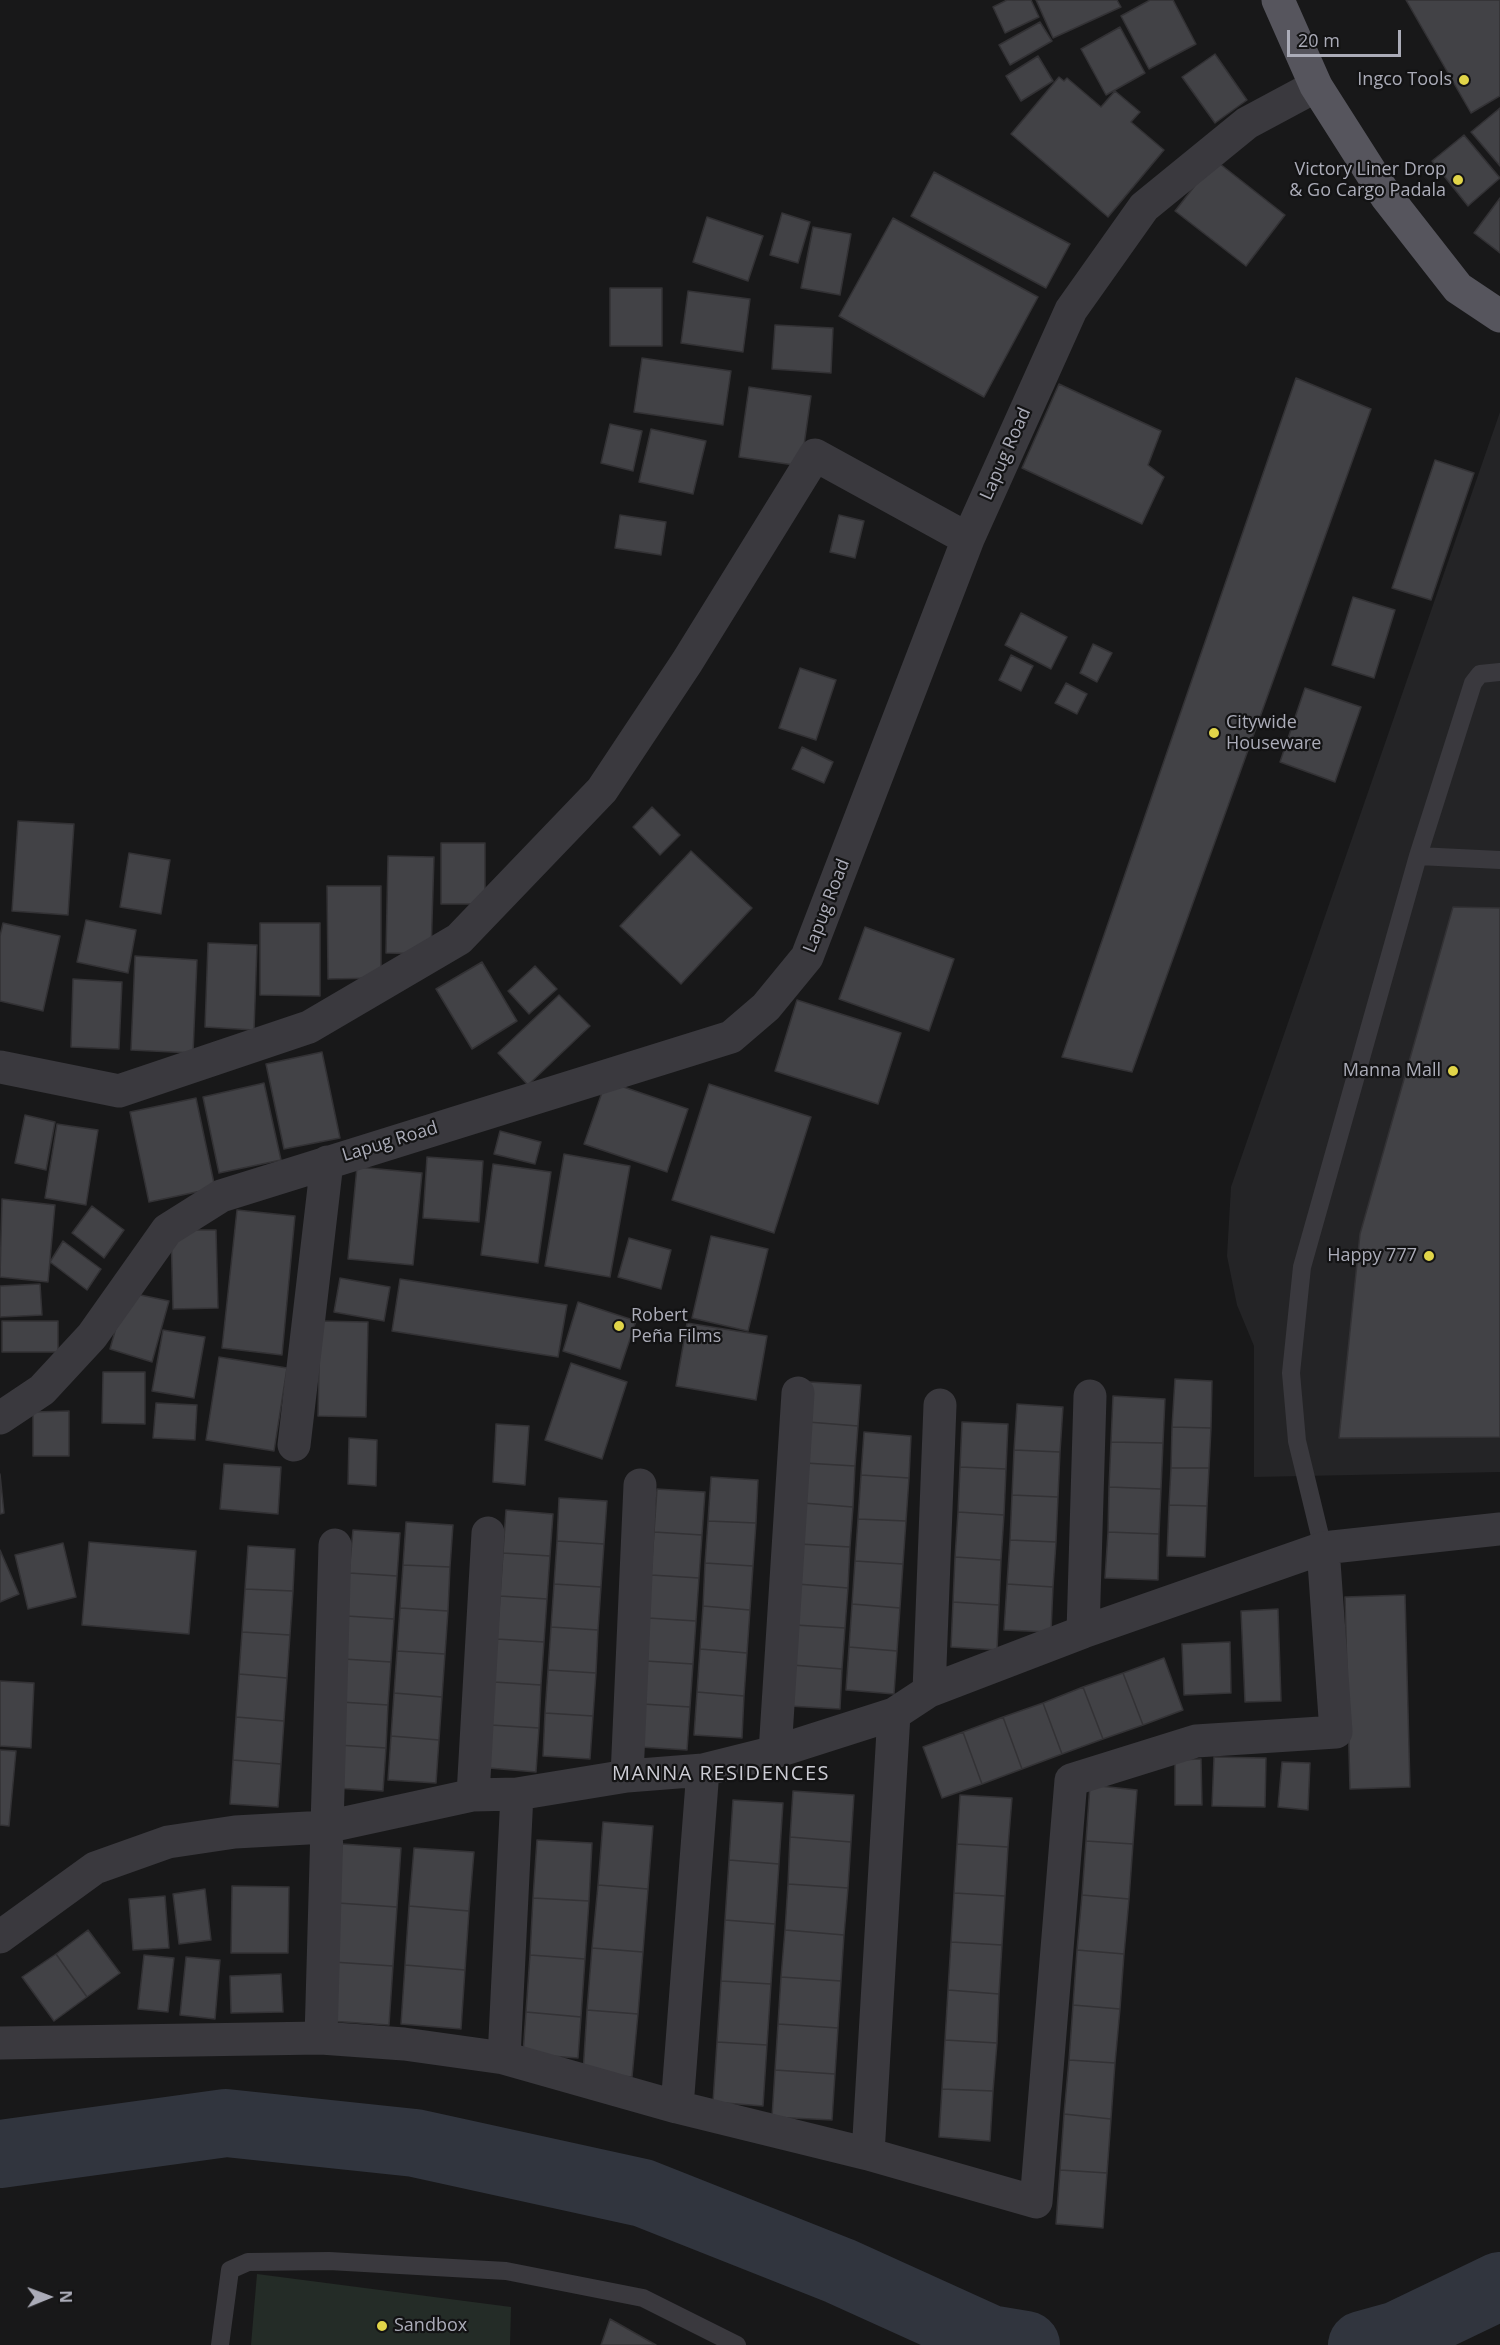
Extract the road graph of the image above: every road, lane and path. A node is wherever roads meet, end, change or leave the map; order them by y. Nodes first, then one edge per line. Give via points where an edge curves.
1 (1278, 0) edge
2 (1316, 86) junction
3 (1500, 316) edge
4 (968, 539) junction
5 (1500, 672) edge
6 (1418, 856) junction
7 (1500, 860) edge
8 (0, 1067) edge
9 (327, 1162) junction
10 (798, 1393) dead end
11 (1090, 1396) dead end
12 (940, 1405) dead end
13 (0, 1418) edge
14 (294, 1445) dead end
15 (640, 1485) dead end
16 (1500, 1529) edge
17 (488, 1533) dead end
18 (335, 1545) dead end
19 (1323, 1548) junction
20 (1083, 1632) junction
21 (929, 1691) junction
22 (894, 1714) junction
23 (775, 1752) junction
24 (703, 1770) junction
25 (627, 1776) junction
26 (518, 1794) junction
27 (473, 1795) junction
28 (326, 1827) junction
29 (0, 1937) edge
30 (321, 2038) junction
31 (0, 2043) edge
32 (504, 2058) junction
33 (677, 2107) junction
34 (868, 2154) junction
35 (220, 2345) edge
36 (736, 2345) edge

1 - 2 main road
2 - 3 main road via 1386,196 1458,288
2 - 4 street, Lapug Road via 1247,123 1144,207 1071,310
4 - 8 street via 815,455 687,662 602,790 459,939 309,1027 119,1091
4 - 9 street, Lapug Road via 807,957 766,1007 731,1037
5 - 6 lane via 1480,674 1473,683
6 - 7 lane
6 - 19 lane via 1302,1267 1291,1373 1297,1441
9 - 13 street, Lapug Road via 221,1196 167,1230 92,1336 42,1390
9 - 14 street
10 - 23 street
11 - 20 street
12 - 21 street
15 - 25 street
16 - 19 street
17 - 27 street
18 - 28 street
19 - 20 street
19 - 34 street via 1336,1732 1196,1741 1071,1780 1036,2202
20 - 21 street
21 - 22 street
22 - 23 street
22 - 34 street
23 - 24 street
24 - 25 street
24 - 33 street
25 - 26 street
26 - 27 street
26 - 32 street
27 - 28 street
28 - 29 street via 235,1832 168,1842 95,1868
28 - 30 street
30 - 31 street
30 - 32 street via 404,2044
32 - 33 street
33 - 34 street
35 - 36 lane via 230,2270 248,2262 329,2261 506,2271 643,2298

